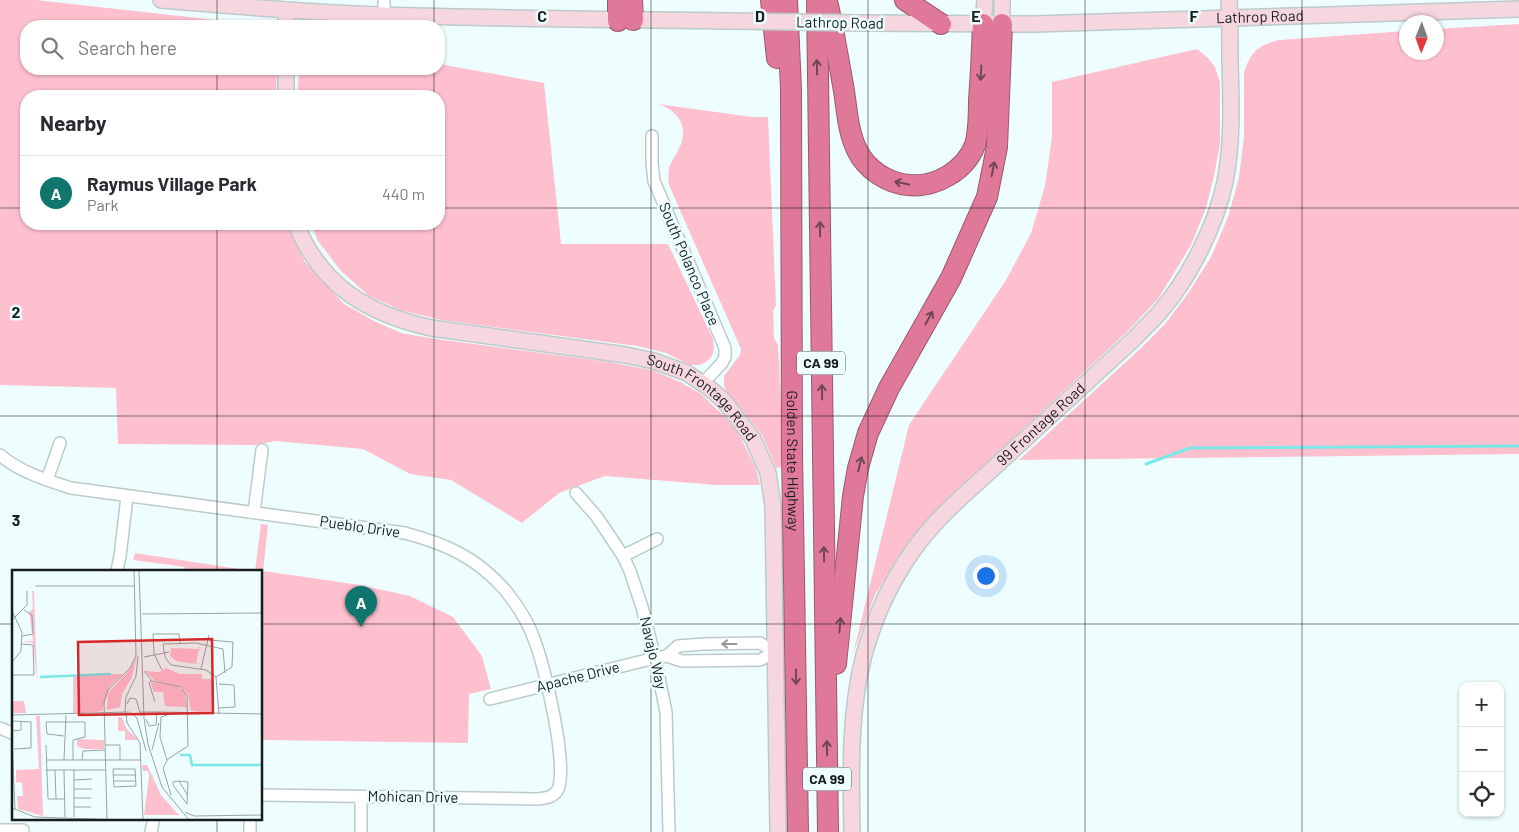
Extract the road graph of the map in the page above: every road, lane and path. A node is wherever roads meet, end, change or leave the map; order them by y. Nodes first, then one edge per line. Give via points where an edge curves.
1 (161, 0) edge
2 (618, 0) edge
3 (632, 0) edge
4 (771, 0) edge
5 (787, 0) edge
6 (816, 0) edge
7 (827, 0) edge
8 (905, 0) edge
9 (985, 0) edge
10 (1002, 0) edge
11 (1229, 0) edge
12 (286, 5) edge
13 (384, 8) edge
14 (1519, 9) edge
15 (1230, 19) junction
16 (286, 20) edge
17 (626, 20) junction
18 (941, 24) junction
19 (992, 24) junction
20 (286, 75) edge
21 (286, 90) edge
22 (652, 136) dead end
23 (299, 230) edge
24 (702, 384) junction
25 (60, 443) dead end
26 (262, 450) dead end
27 (792, 453) junction
28 (0, 455) edge
29 (47, 480) junction
30 (576, 493) dead end
31 (127, 497) junction
32 (254, 512) junction
33 (657, 539) dead end
34 (624, 556) junction
35 (117, 570) edge
36 (776, 652) junction
37 (661, 657) junction
38 (547, 685) junction
39 (490, 699) dead end
40 (826, 726) junction
41 (0, 728) edge
42 (12, 733) edge
43 (559, 786) joint
44 (262, 795) edge
45 (361, 797) junction
46 (0, 830) edge
47 (23, 831) edge
48 (361, 832) edge
49 (669, 832) edge
50 (778, 832) edge
51 (798, 832) edge
52 (828, 832) edge
53 (852, 832) edge

1 - 12 street, Lathrop Road
2 - 17 highway
3 - 17 highway
4 - 27 highway via 777,51
5 - 27 highway, Golden State Highway / CA 99 via 791,88
40 -> 6 highway, Golden State Highway / CA 99
19 -> 7 highway via 974,146 964,165 935,182 905,184 882,176 857,151
8 - 18 highway
9 - 19 street
10 - 19 street
11 - 15 street, 99 Frontage Road
12 - 13 street, Lathrop Road
12 - 16 street
13 - 17 street, Lathrop Road
14 - 15 street, Lathrop Road
15 - 19 street, Lathrop Road
15 - 53 street, 99 Frontage Road via 1232,101 1229,155 1221,198 1198,255 1160,312 935,524 895,579 874,627 859,682 854,716
17 - 18 street, Lathrop Road, bridge
18 - 19 street, Lathrop Road
40 -> 19 highway via 838,655 858,468 868,433 889,388 951,278 987,197 997,148
20 - 21 street
22 - 24 street, South Polanco Place via 654,181 725,348 722,363
23 - 24 street, South Frontage Road via 321,267 341,288 360,302 405,322 626,355 686,373
24 - 36 street, South Frontage Road via 724,401 753,439 768,473 773,506
25 - 29 street
26 - 32 street
27 -> 51 highway, Golden State Highway / CA 99
28 - 29 street, Pueblo Drive via 22,470
29 - 31 street, Pueblo Drive via 72,488
30 - 34 street, Navajo Way
31 - 32 street, Pueblo Drive
31 - 35 street
32 - 38 street, Pueblo Drive via 405,533 441,544 465,556 496,581 528,624
33 - 34 street
34 - 37 street, Navajo Way
36 - 37 street, Apache Drive via 760,660 682,662
36 -> 37 street, Apache Drive via 760,644 704,644 678,646
36 - 50 street, South Frontage Road
37 - 38 street, Apache Drive
37 - 49 street, Navajo Way
38 - 39 street, Apache Drive
38 - 43 street, Pueblo Drive via 558,736
52 -> 40 highway, Golden State Highway / CA 99
41 - 42 street
43 - 45 street, Mohican Drive via 552,796 537,799
44 - 45 street, Mohican Drive
45 - 48 street
46 - 47 street

